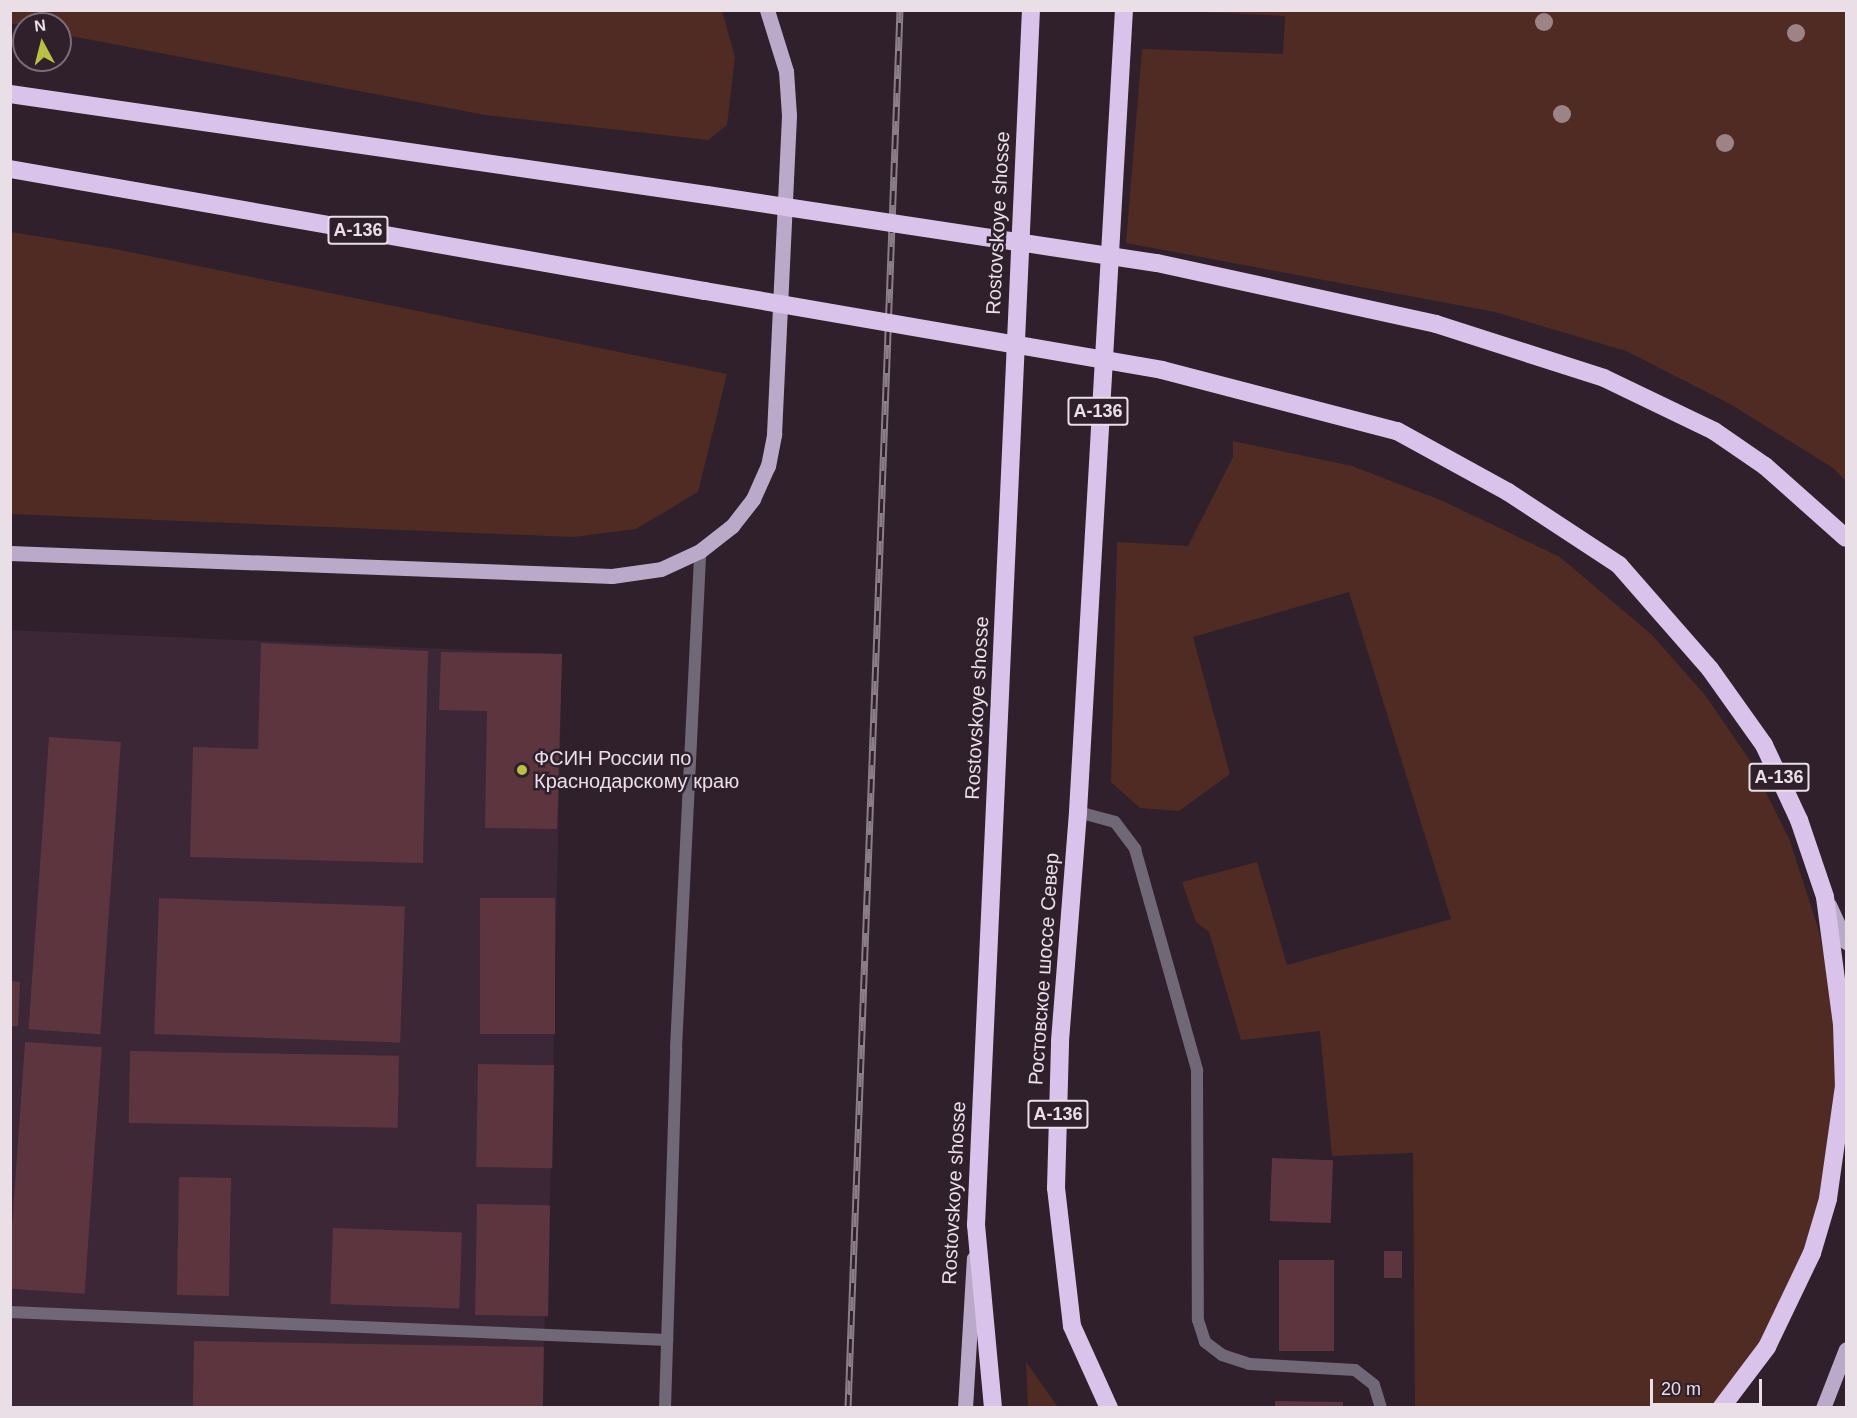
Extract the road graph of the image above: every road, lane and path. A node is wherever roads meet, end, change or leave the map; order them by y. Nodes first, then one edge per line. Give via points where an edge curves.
1 (767, 10) edge
2 (1031, 10) edge
3 (1124, 10) edge
4 (10, 94) edge
5 (10, 169) edge
6 (1846, 538) edge
7 (700, 551) junction
8 (10, 553) edge
9 (1078, 812) junction
10 (1825, 897) junction
11 (1846, 942) edge
12 (976, 1226) junction
13 (10, 1312) edge
14 (667, 1340) junction
15 (1846, 1348) edge
16 (665, 1407) edge
17 (965, 1407) edge
18 (993, 1407) edge
19 (1109, 1407) edge
20 (1381, 1407) edge
21 (1721, 1407) edge
22 (1823, 1407) edge

1 - 7 main road via 786,71 789,115 774,434 768,466 753,499 732,526
2 - 12 highway, Rostovskoye shosse
3 - 9 highway, А-136
4 - 6 highway, bridge via 1157,263 1436,324 1604,378 1714,431 1766,466
5 - 10 highway, А-136, bridge via 1162,370 1397,431 1508,492 1619,565 1710,669 1764,745 1799,820
7 - 8 main road via 661,569 612,576
7 - 14 street via 676,1048
9 - 19 highway, Ростовское шоссе Север / А-136 via 1060,1041 1056,1188 1072,1326
9 - 20 street via 1115,822 1135,849 1197,1070 1198,1320 1205,1342 1222,1355 1250,1364 1355,1370 1374,1385
10 - 11 main road, А-136
10 - 21 highway, А-136 via 1842,1024 1844,1086 1828,1199 1793,1299 1767,1347
12 - 17 main road, Rostovskoye shosse
12 - 18 highway
13 - 14 street
14 - 16 street
15 - 22 main road

